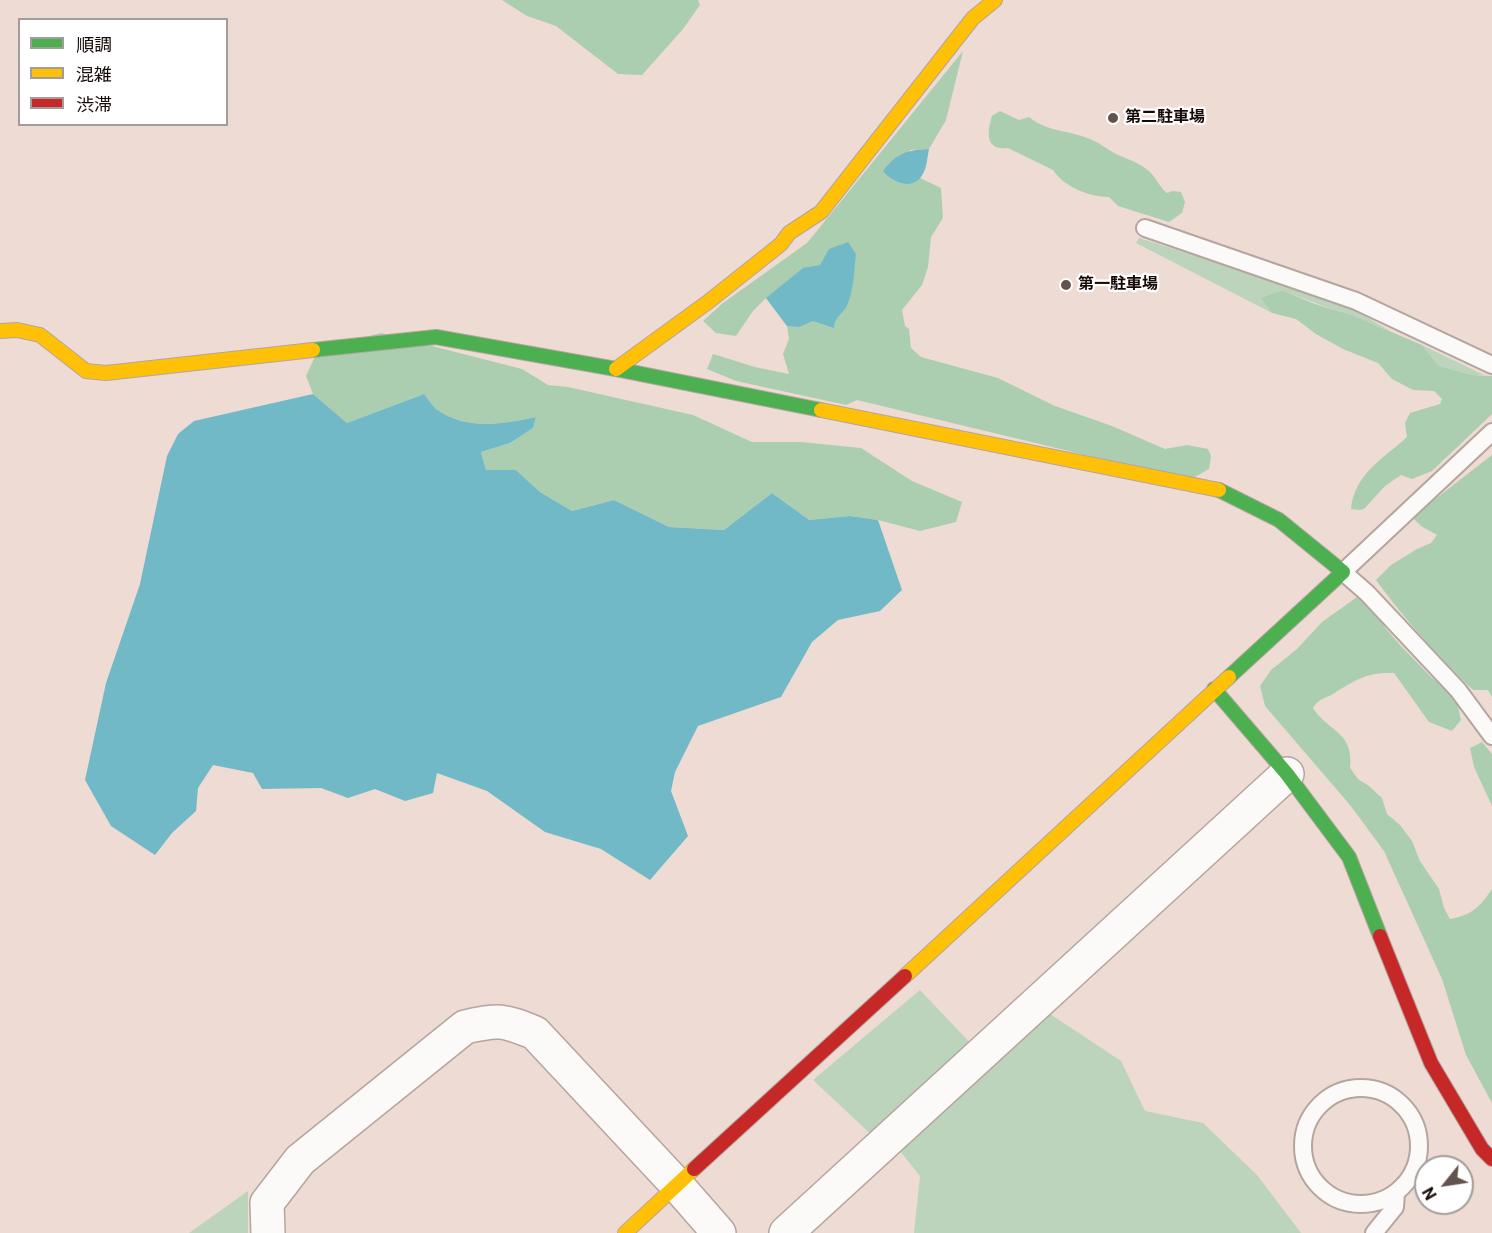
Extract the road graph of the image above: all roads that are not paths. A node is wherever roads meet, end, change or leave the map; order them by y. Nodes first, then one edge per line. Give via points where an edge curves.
1 (995, 0) edge
2 (1145, 228) dead end
3 (0, 331) edge
4 (1492, 365) edge
5 (616, 369) junction
6 (1492, 432) edge
7 (1343, 572) junction
8 (1214, 689) junction
9 (1492, 736) edge
10 (1287, 774) junction
11 (1492, 1160) edge
12 (677, 1185) junction
13 (1396, 1193) junction
14 (268, 1233) edge
15 (625, 1233) edge
16 (719, 1233) edge
17 (786, 1233) edge
18 (1374, 1233) edge

1 - 5 street via 973,18 821,212
2 - 4 lane via 1356,301
3 - 5 street via 40,335 86,371 106,373 436,338
5 - 7 street via 1217,489 1280,520
6 - 7 lane
7 - 8 street
7 - 9 lane via 1458,690
8 - 10 street
8 - 12 street
10 - 11 street via 1349,857 1431,1063
10 - 17 street
12 - 14 street via 535,1033 506,1022 490,1021 465,1027 300,1160 267,1203
12 - 15 street
12 - 16 street
13 - 13 lane via 1416,1166 1419,1149 1418,1131 1400,1102 1369,1088 1352,1088 1321,1103 1304,1130 1304,1162 1311,1177 1334,1198 1350,1203 1381,1201
13 - 18 lane via 1395,1207

